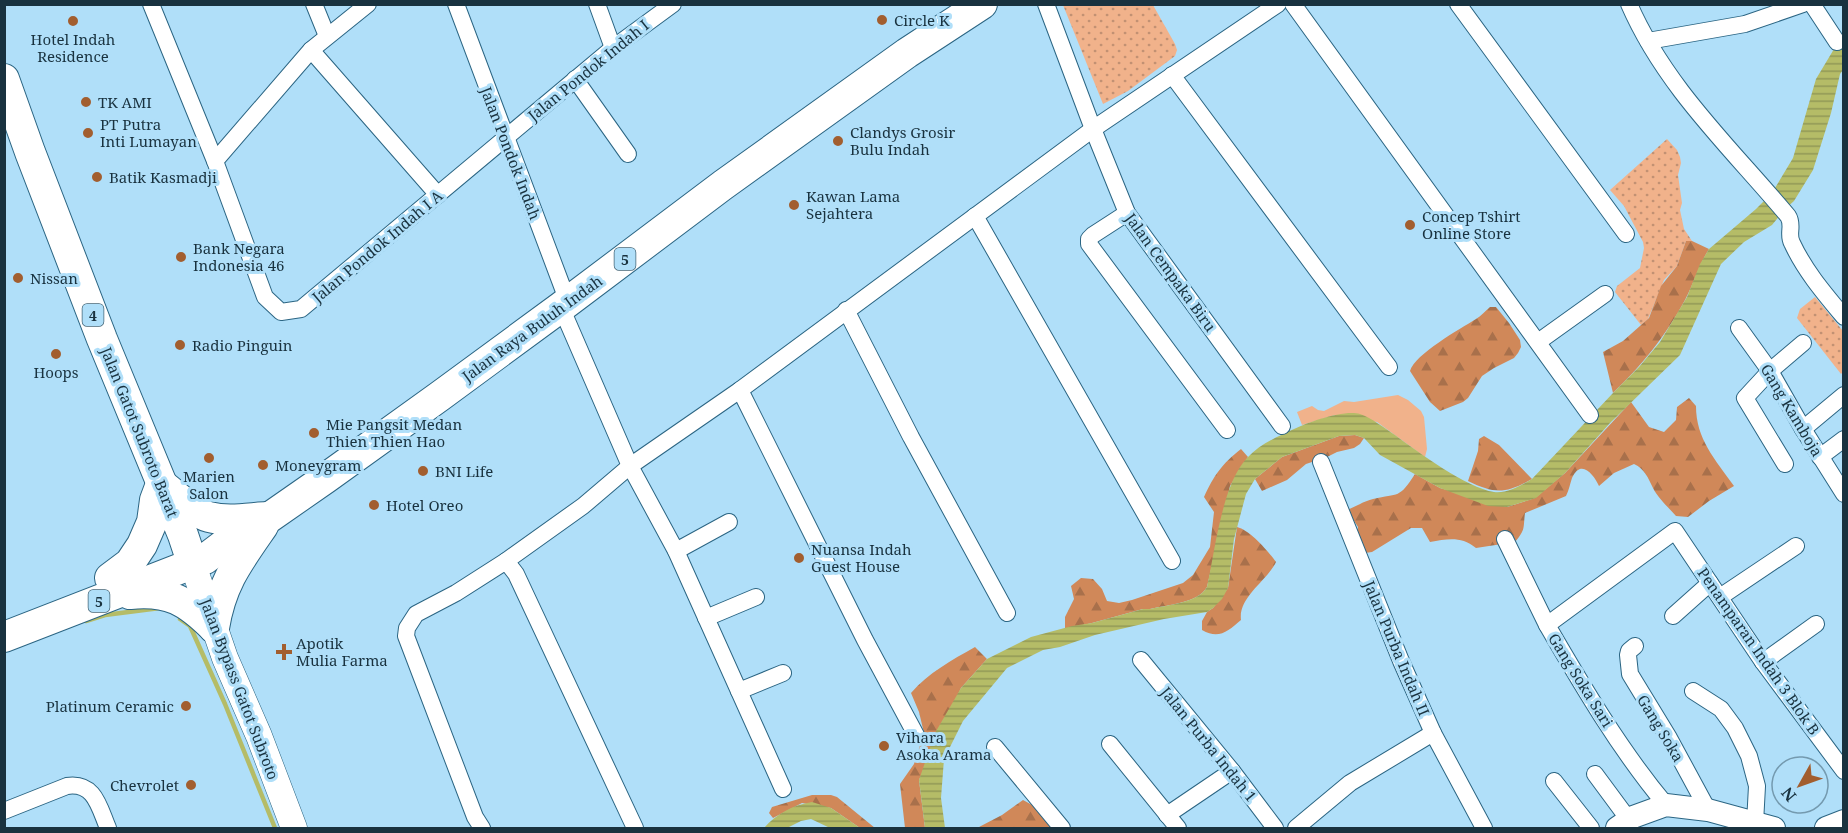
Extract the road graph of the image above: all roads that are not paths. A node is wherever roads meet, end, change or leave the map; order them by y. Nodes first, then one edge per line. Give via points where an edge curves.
1 (151, 4) edge
2 (314, 4) edge
3 (368, 4) edge
4 (456, 4) edge
5 (597, 4) edge
6 (673, 4) edge
7 (982, 4) edge
8 (1046, 4) edge
9 (1278, 4) edge
10 (1293, 4) edge
11 (1458, 4) edge
12 (1629, 4) edge
13 (1803, 4) edge
14 (1812, 4) edge
15 (327, 36) junction
16 (1647, 41) junction
17 (1837, 42) dead end
18 (613, 48) junction
19 (310, 50) junction
20 (1172, 75) junction
21 (4, 79) edge
22 (575, 79) junction
23 (1093, 129) junction
24 (505, 138) junction
25 (628, 154) dead end
26 (216, 161) junction
27 (438, 195) junction
28 (1127, 213) junction
29 (975, 216) junction
30 (1626, 234) dead end
31 (1605, 294) dead end
32 (565, 305) junction
33 (846, 310) junction
34 (1844, 317) edge
35 (1739, 328) dead end
36 (1538, 342) junction
37 (1803, 343) dead end
38 (1389, 367) dead end
39 (1770, 371) junction
40 (740, 390) junction
41 (1844, 395) edge
42 (1590, 415) dead end
43 (1282, 426) dead end
44 (1803, 429) junction
45 (1227, 430) dead end
46 (1844, 440) edge
47 (1820, 457) junction
48 (1321, 462) dead end
49 (1785, 464) dead end
50 (630, 466) junction
51 (161, 484) junction
52 (1843, 491) edge
53 (270, 517) junction
54 (729, 522) dead end
55 (1676, 531) joint
56 (1505, 539) dead end
57 (1796, 546) dead end
58 (675, 551) junction
59 (190, 557) junction
60 (506, 561) junction
61 (1172, 561) dead end
62 (113, 587) junction
63 (1715, 590) junction
64 (756, 597) dead end
65 (1007, 613) dead end
66 (1673, 616) dead end
67 (706, 618) junction
68 (4, 620) edge
69 (1816, 624) dead end
70 (1547, 625) junction
71 (214, 628) junction
72 (4, 637) edge
73 (1635, 646) dead end
74 (1141, 660) dead end
75 (1763, 662) junction
76 (783, 673) dead end
77 (739, 691) junction
78 (1693, 691) dead end
79 (1433, 733) junction
80 (916, 735) dead end
81 (1110, 744) dead end
82 (995, 747) dead end
83 (1232, 771) junction
84 (1844, 771) edge
85 (1595, 774) dead end
86 (1554, 781) dead end
87 (783, 789) dead end
88 (1666, 805) junction
89 (1708, 810) junction
90 (4, 811) edge
91 (1167, 815) junction
92 (1844, 821) edge
93 (1630, 824) edge
94 (1765, 826) edge
95 (108, 828) edge
96 (294, 828) edge
97 (482, 828) edge
98 (635, 828) edge
99 (1062, 828) edge
100 (1178, 828) edge
101 (1275, 828) edge
102 (1296, 828) edge
103 (1484, 828) edge
104 (1591, 828) edge
105 (1826, 828) edge

1 - 26 street, Jalan Pondok Indah I A
2 - 15 street
3 - 15 street
4 - 24 street, Jalan Pondok Indah
5 - 18 street
6 - 18 street, Jalan Pondok Indah I
7 - 32 highway, Jalan Raya Buluh Indah / 5 via 723,185
8 - 23 street, Jalan Cempaka Biru
9 - 20 street
10 - 36 street
11 - 30 street
12 - 16 street
13 - 16 street via 1745,24
14 - 17 street
15 - 19 street
16 - 34 street via 1693,108 1788,216 1790,240 1804,268
18 - 22 street, Jalan Pondok Indah I
19 - 26 street
19 - 27 street
20 - 23 street
20 - 38 street
21 - 51 highway, Jalan Gatot Subroto Barat / 4
22 - 24 street, Jalan Pondok Indah I
22 - 25 street
23 - 28 street, Jalan Cempaka Biru
23 - 29 street
24 - 27 street, Jalan Pondok Indah I A
24 - 32 street, Jalan Pondok Indah
26 - 27 street, Jalan Pondok Indah I A via 265,297 281,312 301,309
28 - 43 street, Jalan Cempaka Biru
28 - 45 street via 1093,235 1089,244
29 - 33 street
29 - 61 street
31 - 36 street
32 - 50 street, Jalan Pondok Indah
32 - 53 highway, Jalan Raya Buluh Indah / 5
33 - 40 street
33 - 65 street
35 - 39 street, Gang Kamboja
36 - 42 street
37 - 39 street
39 - 44 street, Gang Kamboja
39 - 49 street via 1745,398
40 - 50 street
40 - 80 street
41 - 44 street
44 - 47 street, Gang Kamboja
46 - 47 street
47 - 52 street, Gang Kamboja
48 - 79 street, Jalan Purba Indah II
50 - 58 street, Jalan Pondok Indah
50 - 60 street via 583,506
51 - 53 highway via 208,517
51 - 59 highway, Jalan Gatot Subroto Barat / 4
51 - 62 highway via 152,522 139,551
53 - 59 highway, Jalan Raya Buluh Indah / 5 via 218,551
53 - 71 highway via 232,571
54 - 58 street
55 - 63 street, Penamparan Indah 3 Blok B
55 - 70 street, Gang Soka Sari
56 - 70 street
57 - 63 street
58 - 67 street, Jalan Pondok Indah
59 - 62 highway, 5
59 - 71 main road, Jalan Bypass Gatot Subroto
60 - 97 street via 416,614 406,636
60 - 98 street via 516,574
62 - 68 highway, 5
62 - 71 highway via 156,592 191,607
62 - 72 highway, 5
63 - 66 street
63 - 75 street, Penamparan Indah 3 Blok B
64 - 67 street
67 - 77 street, Jalan Pondok Indah
69 - 75 street
70 - 88 street, Gang Soka Sari via 1588,695 1643,778
71 - 96 main road, Jalan Bypass Gatot Subroto
73 - 89 street, Gang Soka via 1628,655 1630,674
74 - 83 street, Jalan Purba Indah 1
75 - 84 street, Penamparan Indah 3 Blok B
76 - 77 street
77 - 87 street, Jalan Pondok Indah
78 - 94 street via 1721,709 1735,728 1749,756
79 - 102 street via 1350,783
79 - 103 street, Jalan Purba Indah II
81 - 91 street
82 - 99 street
83 - 91 street
83 - 101 street, Jalan Purba Indah 1
85 - 93 street
86 - 104 street
88 - 89 street
88 - 93 street
89 - 94 street
90 - 95 street via 78,784 94,797
91 - 100 street
92 - 105 street

